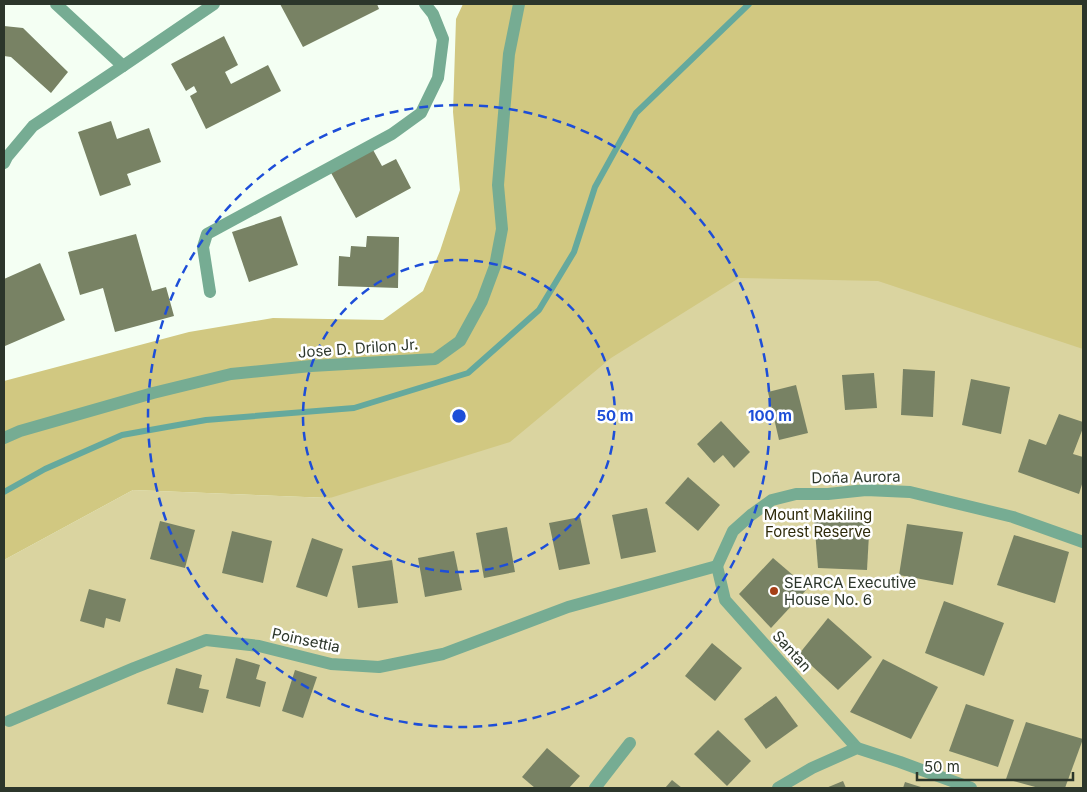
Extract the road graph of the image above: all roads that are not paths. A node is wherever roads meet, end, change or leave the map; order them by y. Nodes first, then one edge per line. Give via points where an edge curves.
1 (56, 4) edge
2 (214, 4) edge
3 (424, 4) edge
4 (519, 4) edge
5 (123, 66) junction
6 (4, 164) edge
7 (210, 292) dead end
8 (4, 438) edge
9 (1083, 542) edge
10 (717, 566) junction
11 (9, 721) dead end
12 (630, 743) dead end
13 (857, 748) junction
14 (595, 788) edge
15 (778, 788) edge
16 (971, 788) edge

1 - 5 street
2 - 5 street
3 - 7 street via 433,14 443,39 438,78 421,113 392,134 207,234 203,247
4 - 8 street, Jose D. Drilon Jr. via 509,54 498,185 502,229 495,266 482,301 460,341 435,359 231,374 152,393
5 - 6 street via 33,126
9 - 10 street, Doña Aurora via 1013,517 910,492 866,490 796,494 772,500 732,531
10 - 11 street, Poinsettia via 568,607 442,654 379,667 331,664 258,646 206,640
10 - 13 street, Santan via 725,600
12 - 14 street
13 - 15 street
13 - 16 street

